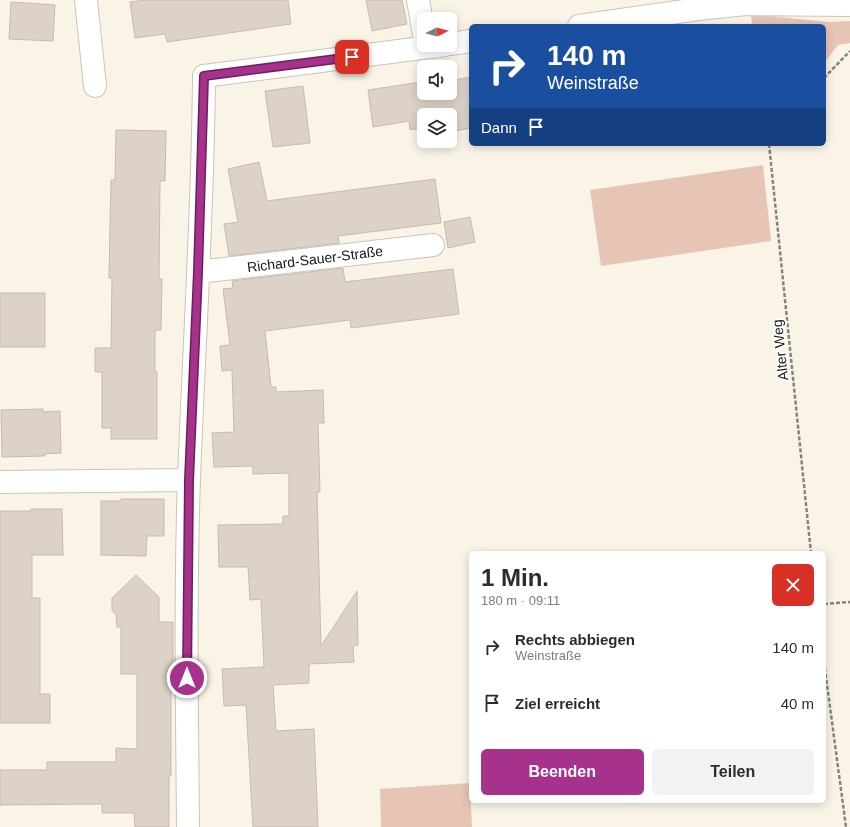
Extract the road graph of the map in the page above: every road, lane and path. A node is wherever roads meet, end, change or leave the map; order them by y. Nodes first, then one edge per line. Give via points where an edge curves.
1 (86, 0) edge
2 (418, 0) edge
3 (746, 2) edge
4 (850, 5) edge
5 (422, 12) edge
6 (593, 24) edge
7 (469, 41) edge
8 (457, 43) edge
9 (417, 45) edge
10 (850, 51) edge
11 (826, 76) edge
12 (95, 86) dead end
13 (769, 146) edge
14 (433, 245) dead end
15 (198, 272) junction
16 (189, 480) junction
17 (0, 482) edge
18 (811, 551) edge
19 (850, 602) edge
20 (826, 604) edge
21 (826, 677) edge
22 (188, 827) edge
23 (846, 827) edge

1 - 12 street
2 - 5 street
3 - 4 street
3 - 6 street
7 - 8 street
9 - 15 street via 204,76
10 - 11 path
13 - 18 path, Alter Weg
14 - 15 street, Richard-Sauer-Straße
15 - 16 street
16 - 17 street
16 - 22 street
19 - 20 path
21 - 23 path

